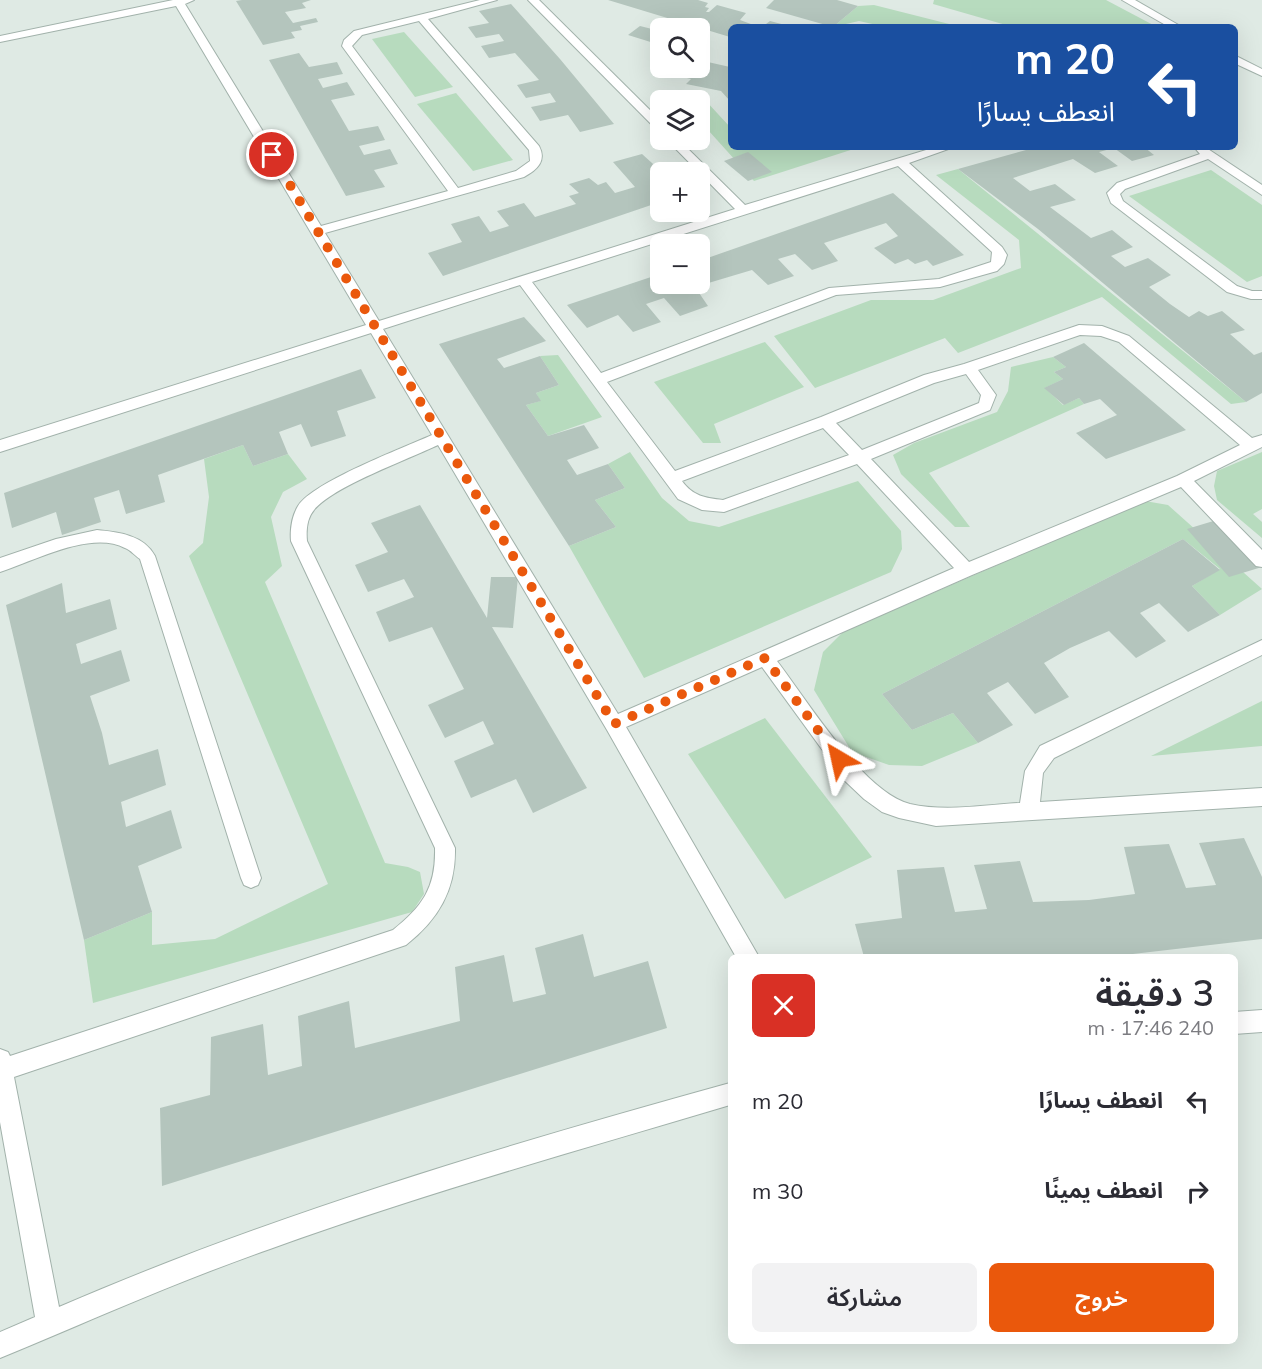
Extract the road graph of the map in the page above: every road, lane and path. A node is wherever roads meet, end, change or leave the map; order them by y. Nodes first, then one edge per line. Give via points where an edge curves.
1 (492, 0) edge
2 (533, 0) edge
3 (1127, 0) edge
4 (183, 1) edge
5 (420, 17) junction
6 (1171, 24) edge
7 (0, 39) edge
8 (1238, 60) edge
9 (1262, 73) edge
10 (650, 117) edge
11 (682, 150) edge
12 (939, 150) edge
13 (1202, 150) edge
14 (1209, 155) junction
15 (902, 162) junction
16 (1262, 191) edge
17 (455, 192) junction
18 (742, 210) junction
19 (318, 231) junction
20 (524, 281) junction
21 (1262, 295) edge
22 (375, 328) junction
23 (969, 368) junction
24 (598, 380) junction
25 (826, 421) junction
26 (440, 438) junction
27 (1256, 443) edge
28 (0, 446) edge
29 (860, 457) junction
30 (672, 478) junction
31 (1183, 480) junction
32 (1262, 561) edge
33 (0, 565) edge
34 (966, 570) junction
35 (1262, 647) edge
36 (765, 658) junction
37 (614, 724) junction
38 (1262, 797) edge
39 (1029, 812) junction
40 (251, 878) dead end
41 (746, 954) edge
42 (1262, 1021) edge
43 (1238, 1023) edge
44 (1, 1063) edge
45 (728, 1095) edge
46 (49, 1323) junction
47 (0, 1345) edge

1 - 5 street
2 - 10 street
3 - 6 street
4 - 7 street
4 - 19 street
5 - 17 street via 358,33 347,46
5 - 17 street via 538,156 536,163 520,174
8 - 9 street
11 - 18 street
12 - 15 street
13 - 14 street
14 - 16 street
14 - 21 street via 1121,186 1113,193 1114,198 1232,289
15 - 18 street
15 - 24 street via 998,250 997,264 940,283 834,291
17 - 19 street
18 - 20 street
19 - 22 street
20 - 22 street
20 - 24 street
22 - 26 street
22 - 28 street
23 - 25 street via 929,379
23 - 27 street via 1079,330 1108,332 1124,339
23 - 29 street via 987,389 985,406
24 - 30 street
25 - 29 street
25 - 30 street
26 - 37 street
26 - 44 street via 324,490 305,508 298,530 299,541 445,848 444,882 428,913 399,938
27 - 31 street
29 - 30 street via 724,506 692,500
29 - 34 street
31 - 32 street
31 - 34 street
33 - 40 street via 100,536 116,536 140,547 147,556
34 - 36 street
35 - 39 street via 1047,752 1034,771
36 - 37 street
36 - 39 street via 852,775 868,793 888,806 936,817
37 - 41 street
38 - 39 street
42 - 43 street
44 - 46 street
45 - 46 street via 578,1136 316,1219
46 - 47 street

